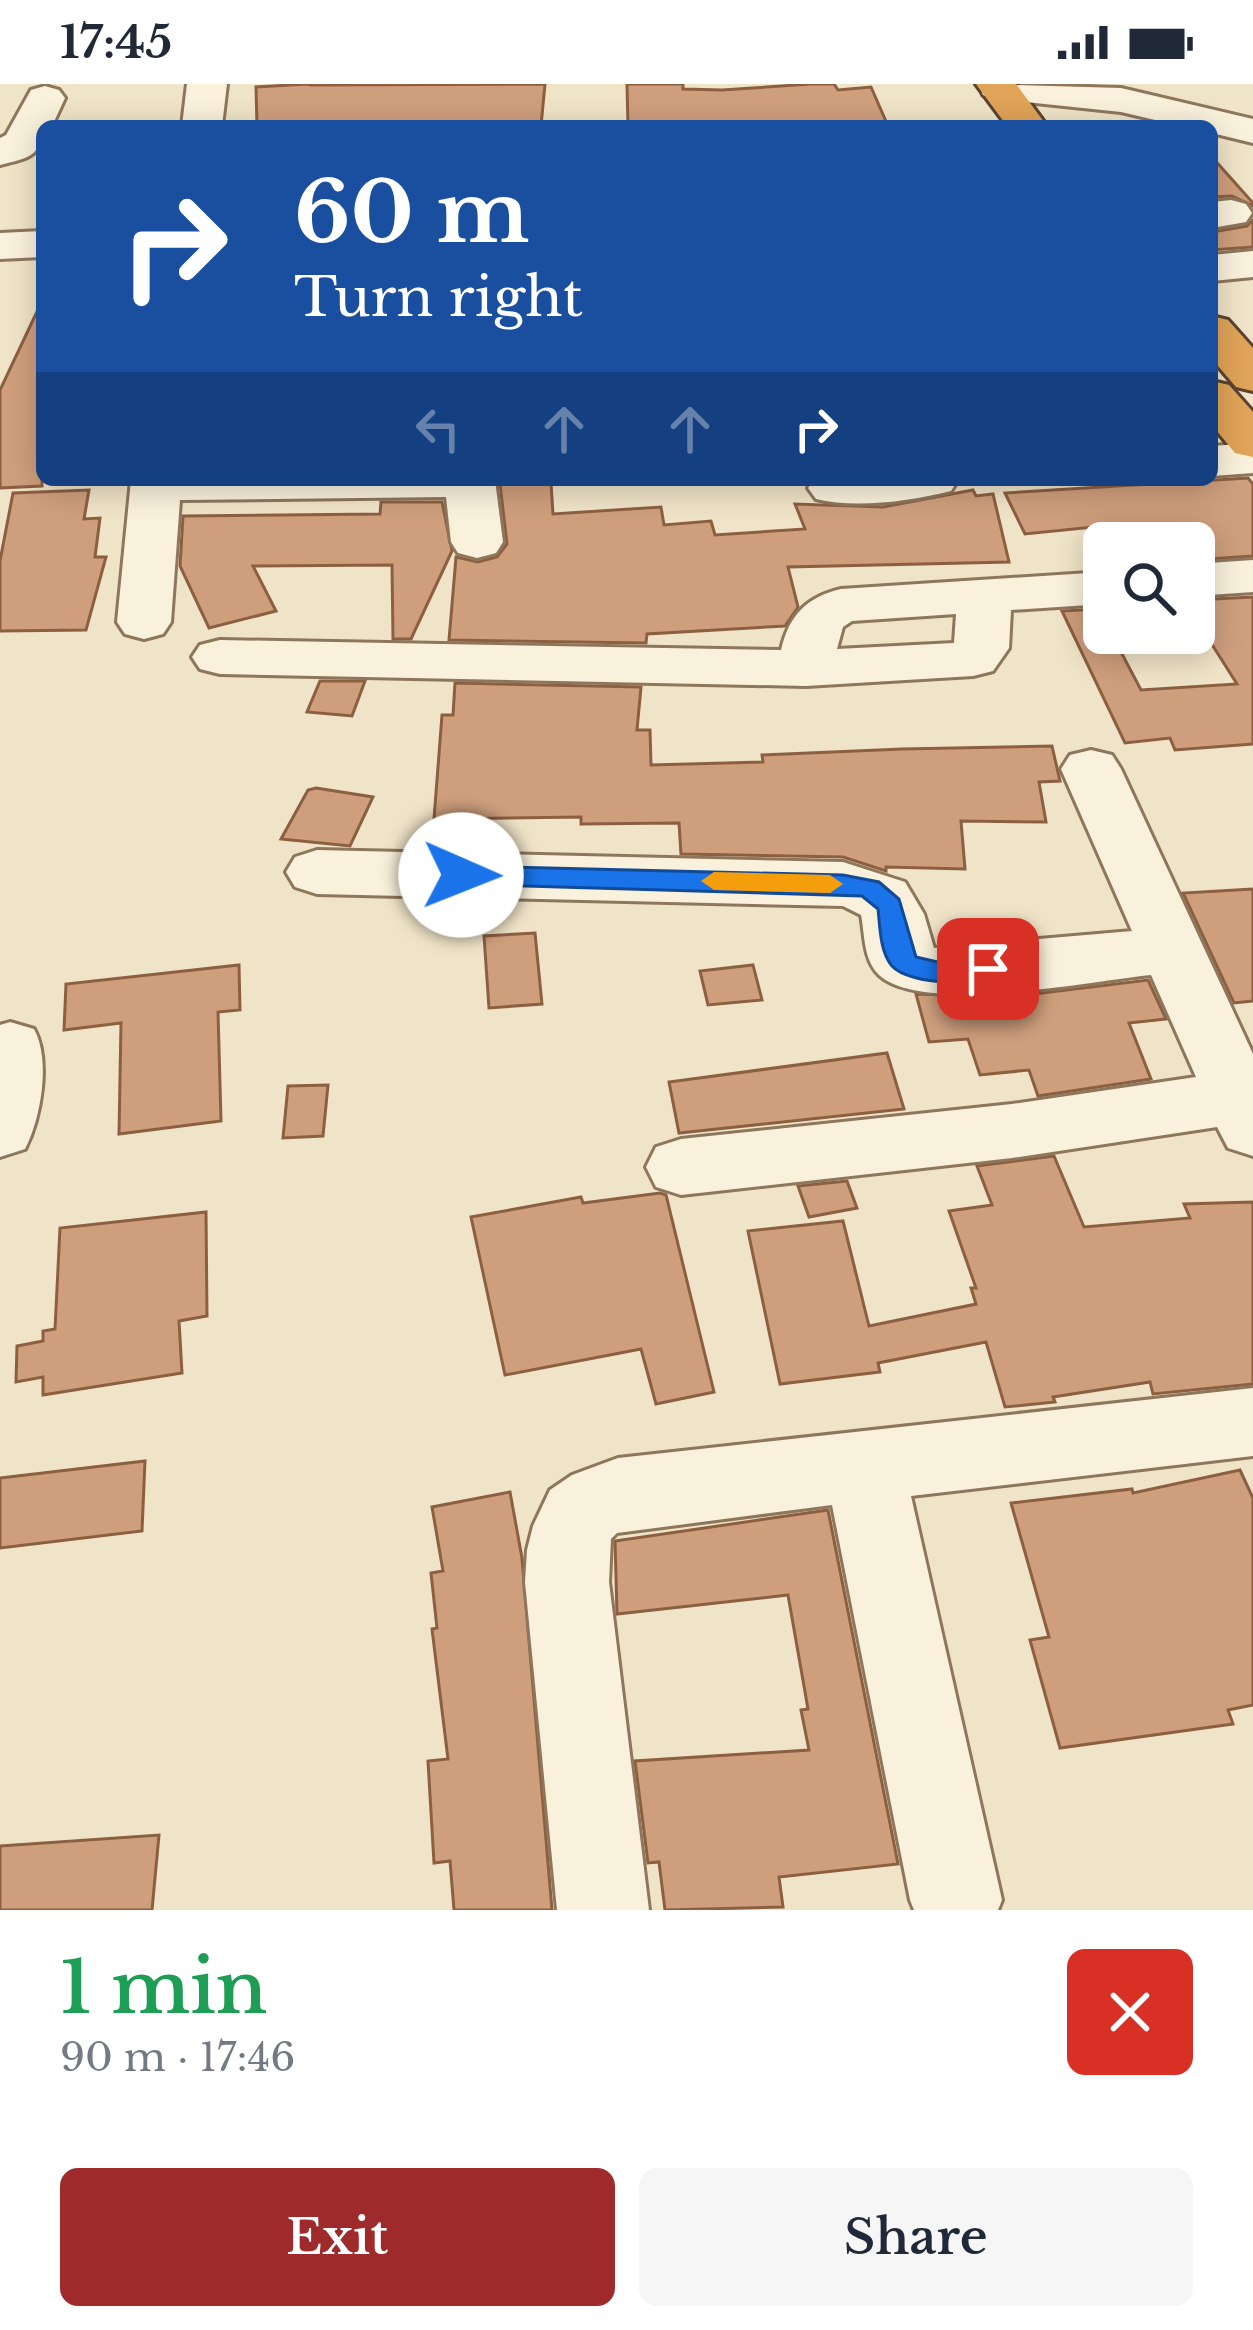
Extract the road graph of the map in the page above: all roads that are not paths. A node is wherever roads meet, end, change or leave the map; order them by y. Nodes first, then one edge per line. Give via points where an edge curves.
1 (207, 84) edge
2 (1117, 84) edge
3 (985, 95) edge
4 (45, 98) dead end
5 (1253, 113) edge
6 (203, 120) edge
7 (1019, 120) edge
8 (1206, 120) edge
9 (1218, 123) edge
10 (1253, 131) edge
11 (0, 153) edge
12 (36, 244) edge
13 (0, 246) edge
14 (1253, 264) edge
15 (1218, 267) edge
16 (1218, 337) edge
17 (1253, 377) edge
18 (1218, 402) edge
19 (1253, 442) edge
20 (1253, 458) edge
21 (1218, 461) edge
22 (155, 486) edge
23 (471, 486) edge
24 (859, 486) edge
25 (834, 488) dead end
26 (477, 542) dead end
27 (1253, 575) edge
28 (1215, 578) edge
29 (1083, 590) edge
30 (144, 622) dead end
31 (220, 657) dead end
32 (1091, 769) dead end
33 (317, 872) dead end
34 (1171, 950) junction
35 (10, 1047) dead end
36 (1245, 1113) edge
37 (0, 1130) edge
38 (681, 1167) dead end
39 (1253, 1422) edge
40 (865, 1468) junction
41 (956, 1900) dead end
42 (603, 1910) edge

1 - 6 street
2 - 5 street
3 - 7 highway
3 - 8 street via 1120,100
4 - 11 street via 22,142
9 - 10 street
12 - 13 street
14 - 15 street
16 - 17 highway
18 - 19 highway
20 - 21 street
22 - 30 street
23 - 26 street
24 - 25 street
27 - 28 street
29 - 31 street via 832,608 813,628 806,668
32 - 34 street
33 - 34 street via 843,884 887,899 899,956 916,970 942,973
34 - 36 street
35 - 37 street
36 - 38 street
39 - 40 street
40 - 41 street
40 - 42 street via 618,1494 580,1512 569,1534 567,1582

